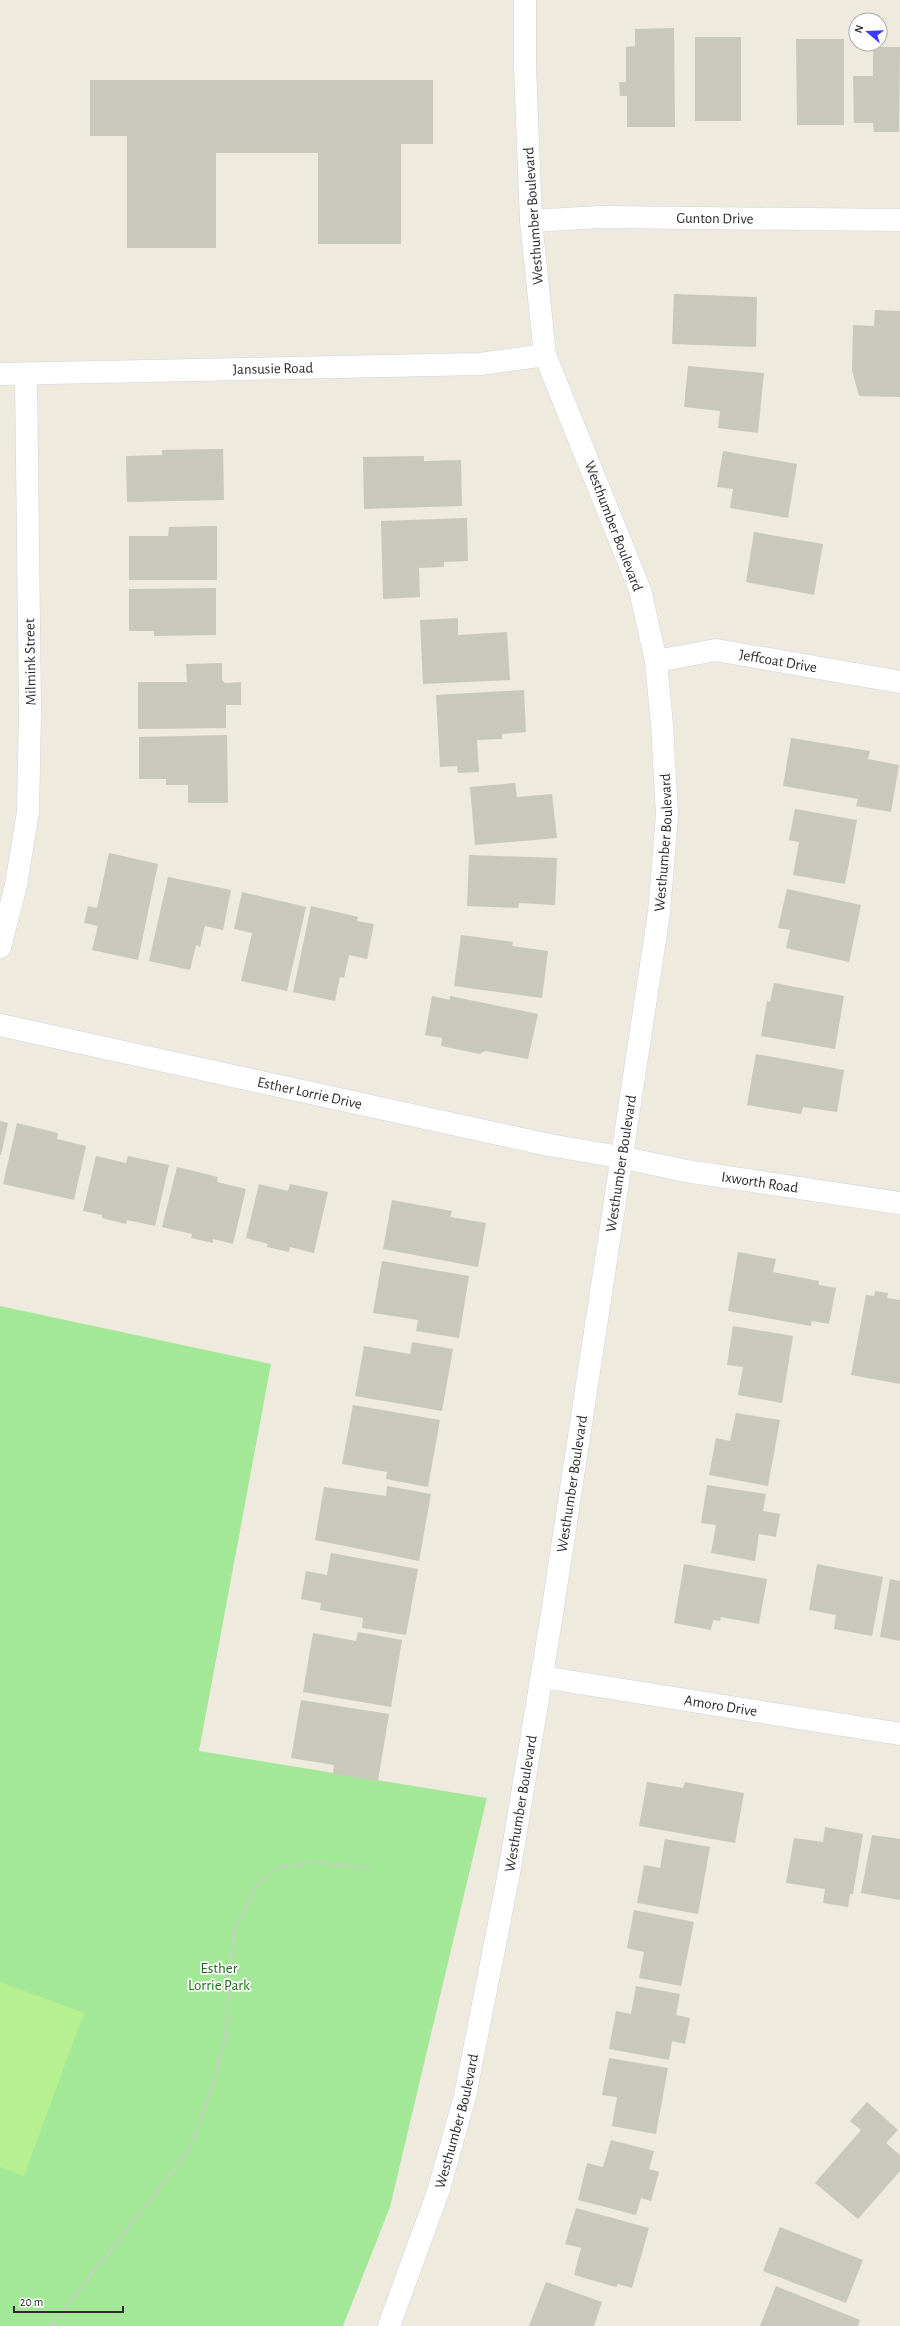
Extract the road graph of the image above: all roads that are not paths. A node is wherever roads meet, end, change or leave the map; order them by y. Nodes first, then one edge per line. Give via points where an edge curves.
1 (525, 0) edge
2 (900, 220) edge
3 (531, 221) junction
4 (545, 355) junction
5 (0, 374) edge
6 (26, 375) junction
7 (656, 661) junction
8 (900, 682) edge
9 (0, 947) edge
10 (0, 1025) edge
11 (620, 1157) junction
12 (900, 1203) edge
13 (542, 1677) junction
14 (900, 1734) edge
15 (389, 2326) edge

1 - 3 street, Westhumber Boulevard
2 - 3 street, Gunton Drive via 600,217
3 - 4 street, Westhumber Boulevard
4 - 6 street, Jansusie Road via 480,364
4 - 7 street, Westhumber Boulevard via 640,590
5 - 6 street, Jansusie Road
6 - 9 street, Milmink Street via 30,711 28,812 16,885
7 - 8 street, Jeffcoat Drive via 716,650
7 - 11 street, Westhumber Boulevard via 667,814 658,912
10 - 11 street, Esther Lorrie Drive via 541,1143
11 - 12 street, Ixworth Road via 686,1171
11 - 13 street, Westhumber Boulevard
13 - 14 street, Amoro Drive
13 - 15 street, Westhumber Boulevard via 509,1873 465,2096 439,2189

